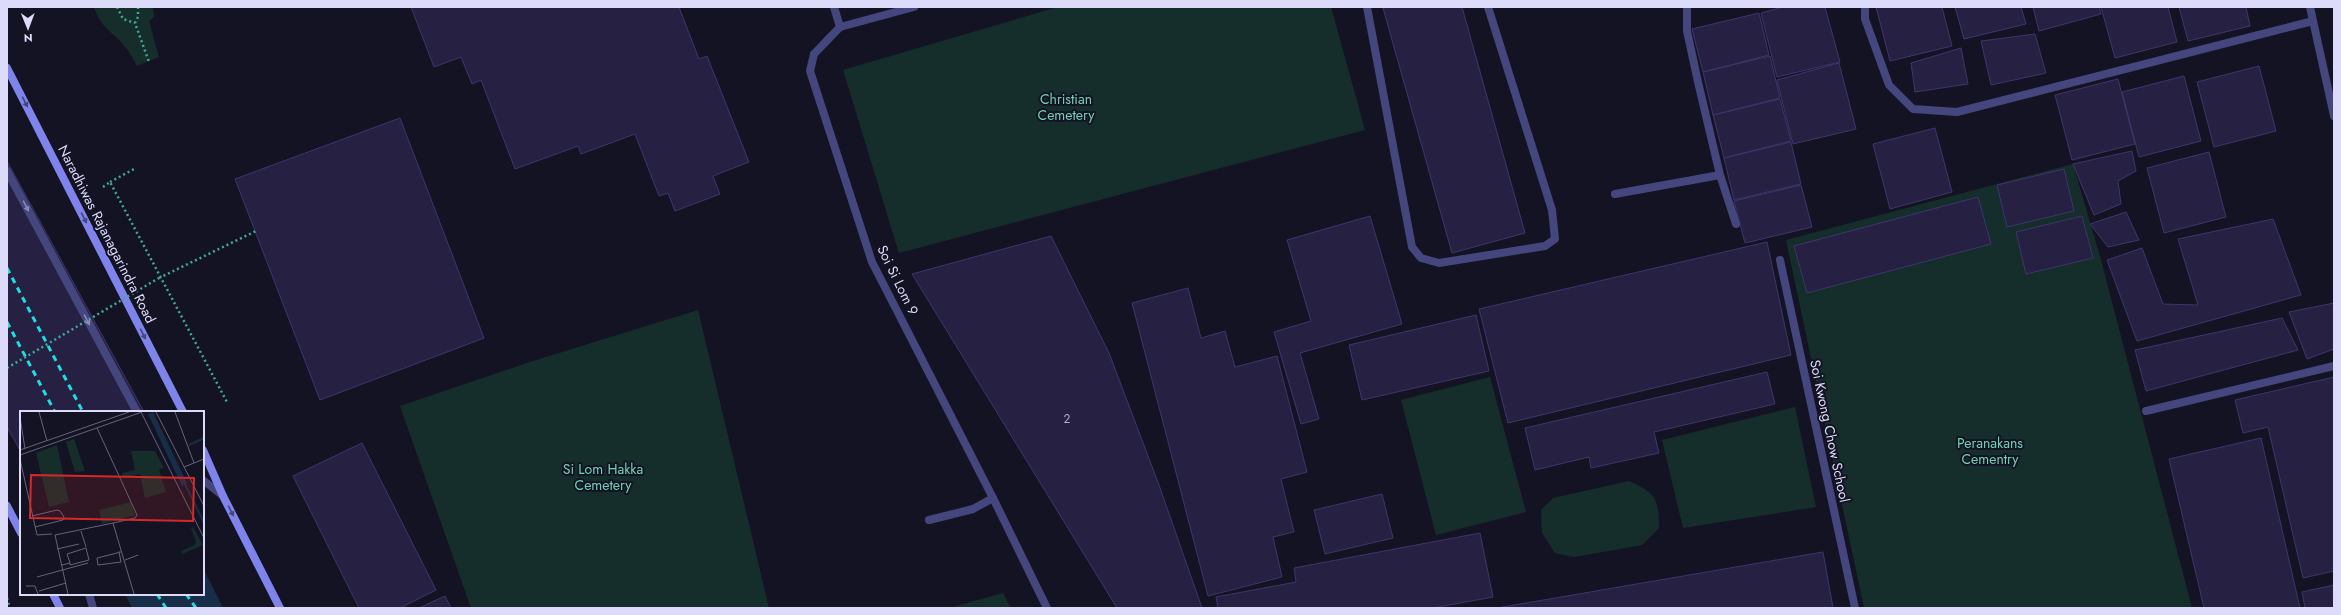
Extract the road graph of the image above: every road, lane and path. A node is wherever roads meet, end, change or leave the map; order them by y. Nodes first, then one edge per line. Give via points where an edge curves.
1 (117, 7) edge
2 (138, 7) edge
3 (834, 7) edge
4 (914, 7) edge
5 (1367, 7) edge
6 (1488, 7) edge
7 (1687, 7) edge
8 (1865, 7) edge
9 (2310, 7) edge
10 (2313, 21) junction
11 (135, 23) junction
12 (840, 28) junction
13 (149, 62) dead end
14 (7, 68) edge
15 (2334, 116) edge
16 (136, 168) dead end
17 (7, 172) edge
18 (1720, 175) junction
19 (110, 182) junction
20 (103, 187) dead end
21 (1615, 194) dead end
22 (1736, 224) dead end
23 (256, 231) dead end
24 (1780, 260) dead end
25 (159, 278) junction
26 (2334, 366) edge
27 (7, 368) edge
28 (227, 402) dead end
29 (136, 411) edge
30 (182, 411) edge
31 (2146, 411) dead end
32 (204, 452) edge
33 (204, 481) edge
34 (223, 496) junction
35 (993, 498) junction
36 (7, 506) edge
37 (929, 520) dead end
38 (20, 531) edge
39 (54, 595) edge
40 (89, 595) edge
41 (7, 598) edge
42 (10, 608) edge
43 (60, 608) edge
44 (93, 608) edge
45 (280, 608) edge
46 (1047, 608) edge
47 (1855, 608) edge

1 - 11 path via 123,19
2 - 11 path
3 - 12 street
4 - 12 street, Soi Si Lom 9
5 - 6 street via 1412,248 1421,258 1439,263 1545,246 1555,238 1552,210
7 - 18 street via 1688,37
8 - 10 street via 1865,19 1889,85 1913,109 1957,112
9 - 10 street
10 - 15 street
11 - 13 path
12 - 35 street, Soi Si Lom 9 via 814,54 810,71 825,118 872,262
14 -> 30 main road, Naradhiwas Rajanagarindra Road
16 - 19 path
17 -> 29 street
18 - 21 street
18 - 22 street
19 - 20 path
19 - 25 path
23 - 25 path
24 - 47 street, Soi Kwong Chow School
25 - 27 path, bridge
25 - 28 path
26 - 31 street
32 - 34 main road
33 - 34 street
34 -> 45 main road
35 - 37 street via 973,508
35 - 46 street, Soi Si Lom 9
36 - 38 main road
39 - 43 main road
40 - 44 street
41 - 42 path

